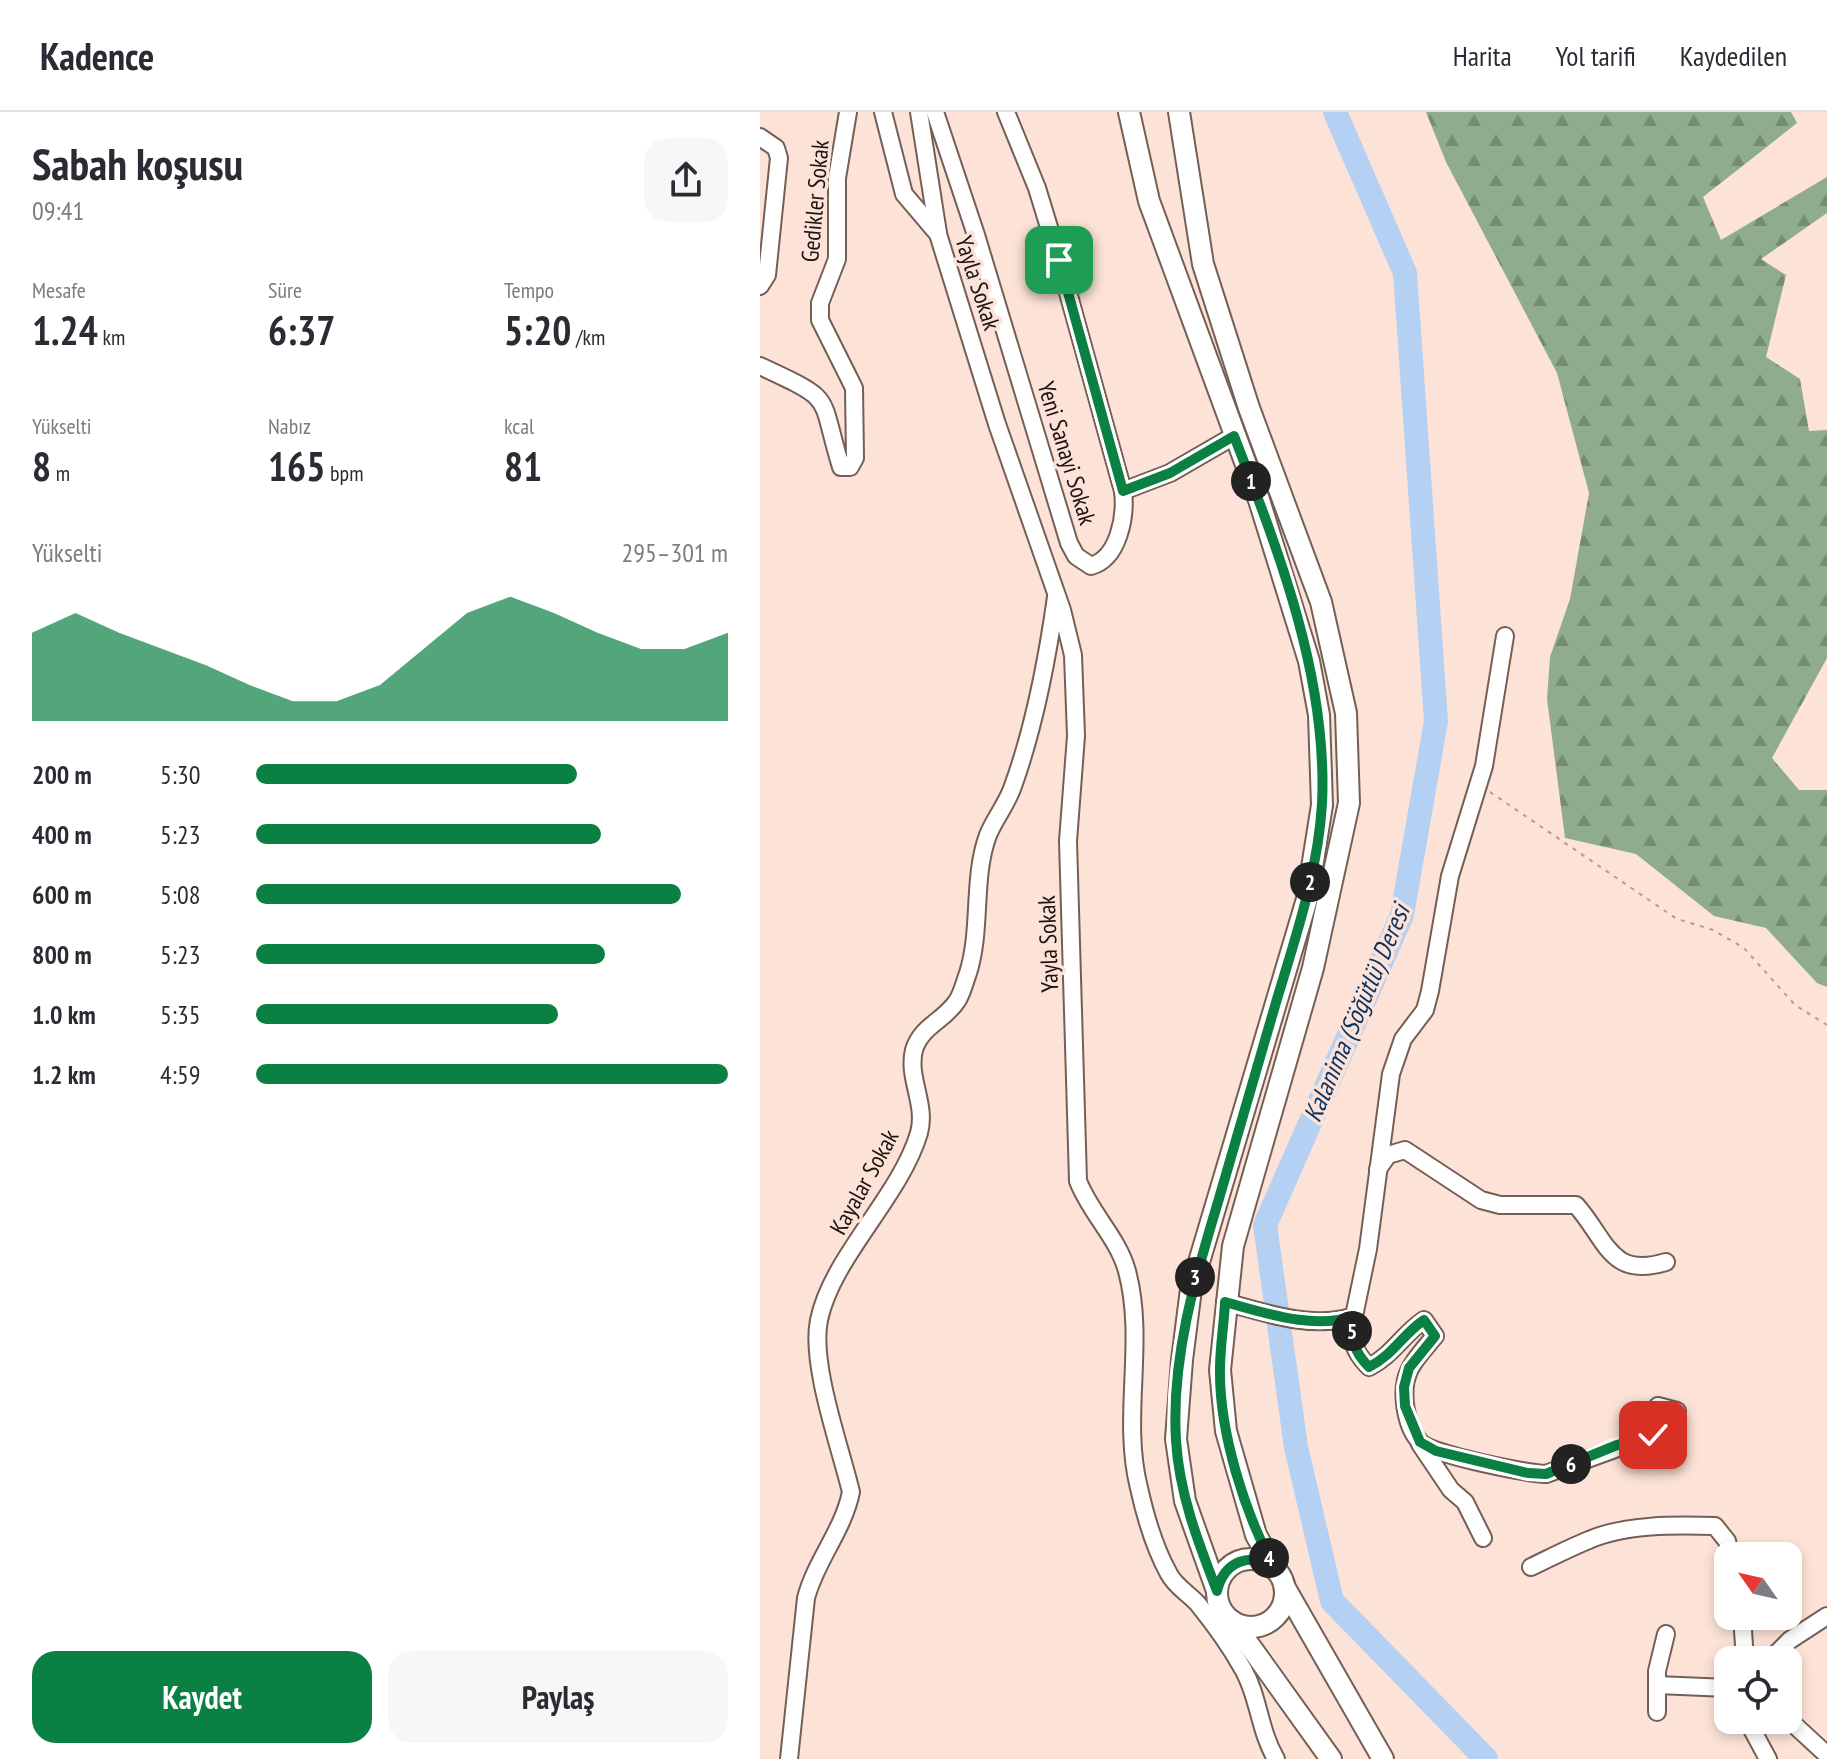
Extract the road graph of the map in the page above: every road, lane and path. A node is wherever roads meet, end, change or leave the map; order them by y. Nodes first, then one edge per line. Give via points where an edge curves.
1 (848, 112) edge
2 (883, 112) edge
3 (919, 112) edge
4 (935, 112) edge
5 (1006, 112) edge
6 (1129, 112) edge
7 (1179, 112) edge
8 (760, 137) edge
9 (938, 234) junction
10 (760, 286) edge
11 (760, 366) edge
12 (1234, 436) junction
13 (1123, 491) junction
14 (1056, 591) junction
15 (1505, 636) dead end
16 (1480, 784) junction
17 (1827, 1025) edge
18 (1378, 1171) junction
19 (1666, 1262) dead end
20 (1225, 1302) junction
21 (1354, 1316) junction
22 (1658, 1406) dead end
23 (1420, 1442) junction
24 (1483, 1538) dead end
25 (1727, 1542) edge
26 (1531, 1567) dead end
27 (1275, 1569) junction
28 (1285, 1588) junction
29 (1217, 1591) junction
30 (1827, 1616) edge
31 (1232, 1621) junction
32 (1666, 1634) dead end
33 (1784, 1646) edge
34 (1657, 1685) junction
35 (1714, 1687) edge
36 (1657, 1712) dead end
37 (1802, 1732) edge
38 (1755, 1734) edge
39 (1827, 1755) edge
40 (789, 1759) edge
41 (1276, 1759) edge
42 (1331, 1759) edge
43 (1383, 1759) edge
44 (1768, 1759) edge

1 - 11 street, Gedikler Sokak via 837,178 837,259 820,311 822,330 854,388 855,458 850,467 841,467 828,409 817,393
2 - 9 street, Yayla Sokak via 904,194
3 - 9 street
4 - 13 street, Yeni Sanayi Sokak via 1069,543 1083,562 1098,564 1112,547 1124,515
5 - 13 street, Yeni Sanayi Sokak via 1037,188
6 - 12 main road via 1149,201
7 - 20 main road via 1203,264 1249,408 1321,602 1346,713 1349,803 1313,968 1233,1246
8 - 10 street via 776,148 779,158 767,275
9 - 14 street, Yayla Sokak
12 - 13 street via 1170,473
12 - 29 main road via 1309,661 1319,715 1322,805 1307,899 1191,1289 1176,1439 1185,1501
14 - 40 street, Kayalar Sokak via 1045,671 1013,787 988,834 968,971 957,1001 923,1031 915,1046 911,1066 920,1094 918,1135 827,1296 819,1321 816,1350 851,1492 847,1513 811,1578 806,1598
14 - 41 street, Yayla Sokak via 1073,655 1075,690 1068,841 1078,1181 1128,1273 1133,1311 1131,1449 1139,1491 1169,1575 1213,1624 1245,1673
15 - 16 street
16 - 17 path via 1677,919 1713,930 1744,948 1795,1005
16 - 18 street via 1450,876 1428,1000 1403,1039 1391,1074
18 - 19 street via 1388,1155 1405,1150 1481,1200 1576,1205 1612,1257 1628,1266
18 - 21 street
20 - 21 street via 1335,1323
20 - 27 main road via 1220,1370 1226,1431 1256,1535
21 - 23 street via 1351,1336 1369,1367 1385,1359 1408,1330 1424,1320 1435,1336 1409,1368 1404,1387 1405,1406
22 - 23 street via 1677,1411 1670,1429 1546,1474 1436,1451
23 - 24 street via 1465,1502
25 - 26 street via 1715,1526 1635,1529 1588,1540
27 - 28 main road
27 - 29 main road via 1256,1559 1235,1563
28 - 31 main road via 1281,1609 1265,1624 1242,1626
28 - 43 main road
29 - 31 main road via 1223,1613
30 - 33 street
31 - 42 main road
32 - 34 street
34 - 35 street
34 - 36 street
37 - 39 street
38 - 44 street

